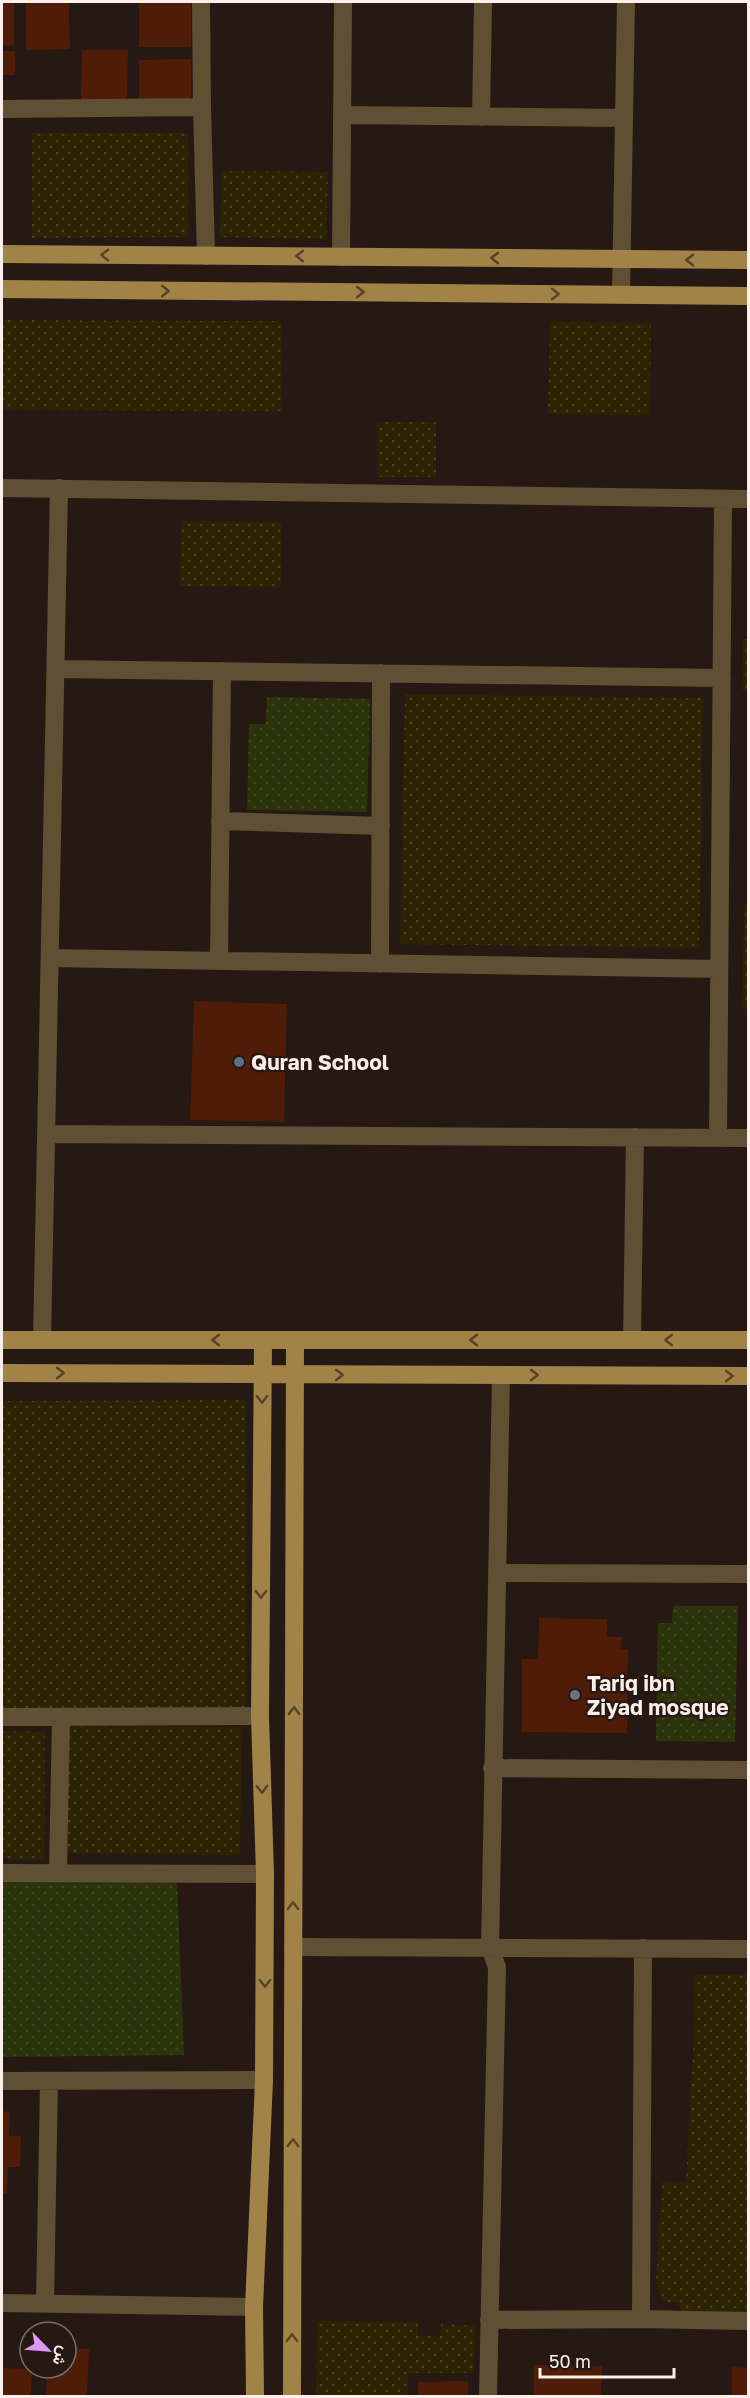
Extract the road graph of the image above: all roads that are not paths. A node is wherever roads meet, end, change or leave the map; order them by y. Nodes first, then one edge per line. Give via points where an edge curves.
1 (201, 2) edge
2 (343, 2) edge
3 (483, 2) edge
4 (626, 2) edge
5 (202, 107) junction
6 (2, 109) edge
7 (342, 115) junction
8 (481, 117) junction
9 (624, 118) junction
10 (2, 254) edge
11 (206, 256) junction
12 (341, 257) junction
13 (621, 259) junction
14 (748, 260) edge
15 (2, 289) edge
16 (621, 294) junction
17 (748, 296) edge
18 (2, 488) edge
19 (59, 488) junction
20 (723, 499) junction
21 (748, 499) edge
22 (56, 669) junction
23 (222, 671) junction
24 (381, 673) junction
25 (722, 678) junction
26 (220, 821) junction
27 (381, 826) junction
28 (50, 958) junction
29 (219, 961) junction
30 (380, 964) junction
31 (719, 969) junction
32 (46, 1134) junction
33 (635, 1137) junction
34 (718, 1138) junction
35 (748, 1138) edge
36 (2, 1340) edge
37 (42, 1340) junction
38 (263, 1340) junction
39 (295, 1340) junction
40 (632, 1340) junction
41 (748, 1340) edge
42 (2, 1373) edge
43 (262, 1374) junction
44 (295, 1374) junction
45 (501, 1375) junction
46 (748, 1376) edge
47 (498, 1573) junction
48 (748, 1574) edge
49 (260, 1716) junction
50 (2, 1717) edge
51 (60, 1718) junction
52 (492, 1768) junction
53 (748, 1770) edge
54 (58, 1872) junction
55 (2, 1873) edge
56 (265, 1874) junction
57 (293, 1947) junction
58 (643, 1947) junction
59 (490, 1948) junction
60 (748, 1949) edge
61 (264, 2080) junction
62 (2, 2081) edge
63 (49, 2081) junction
64 (2, 2303) edge
65 (45, 2303) junction
66 (254, 2307) junction
67 (641, 2319) junction
68 (489, 2320) junction
69 (748, 2321) edge
70 (255, 2397) edge
71 (292, 2397) edge
72 (488, 2397) edge

1 - 5 street
2 - 7 street
3 - 8 street
4 - 9 street
5 - 6 street
5 - 11 street
7 - 8 street
7 - 12 street
8 - 9 street
9 - 13 street
11 -> 10 main road
12 -> 11 main road
13 -> 12 main road
14 -> 13 main road
13 - 16 street
15 -> 16 main road
16 - 17 main road
18 - 19 street
19 - 20 street
19 - 22 street
20 - 21 street
20 - 25 street
22 - 23 street
22 - 28 street
23 - 24 street
23 - 26 street
24 - 25 street
24 - 27 street
25 - 31 street
26 - 27 street
26 - 29 street
27 - 30 street
28 - 29 street
28 - 32 street
29 - 30 street
30 - 31 street
31 - 34 street
32 - 33 street
32 - 37 street
33 - 34 street
33 - 40 street
34 - 35 street
36 - 37 main road
38 -> 37 main road
38 - 39 main road
38 - 43 main road
40 -> 39 main road
39 - 44 main road
41 -> 40 main road
42 -> 43 main road
43 - 44 main road
43 -> 49 main road
44 -> 45 main road
57 -> 44 main road
45 -> 46 main road
45 - 47 street
47 - 48 street
47 - 52 street
49 - 51 street
49 -> 56 main road
50 - 51 street
51 - 54 street
52 - 53 street
52 - 59 street
54 - 55 street
54 - 56 street
56 -> 61 main road
57 - 59 street
71 -> 57 main road
58 - 59 street
58 - 60 street
58 - 67 street
59 - 68 street via 497,1967
61 - 63 street
61 - 66 main road
62 - 63 street
63 - 65 street
64 - 65 street
65 - 66 street
66 - 70 main road
67 - 68 street
67 - 69 street
68 - 72 street

